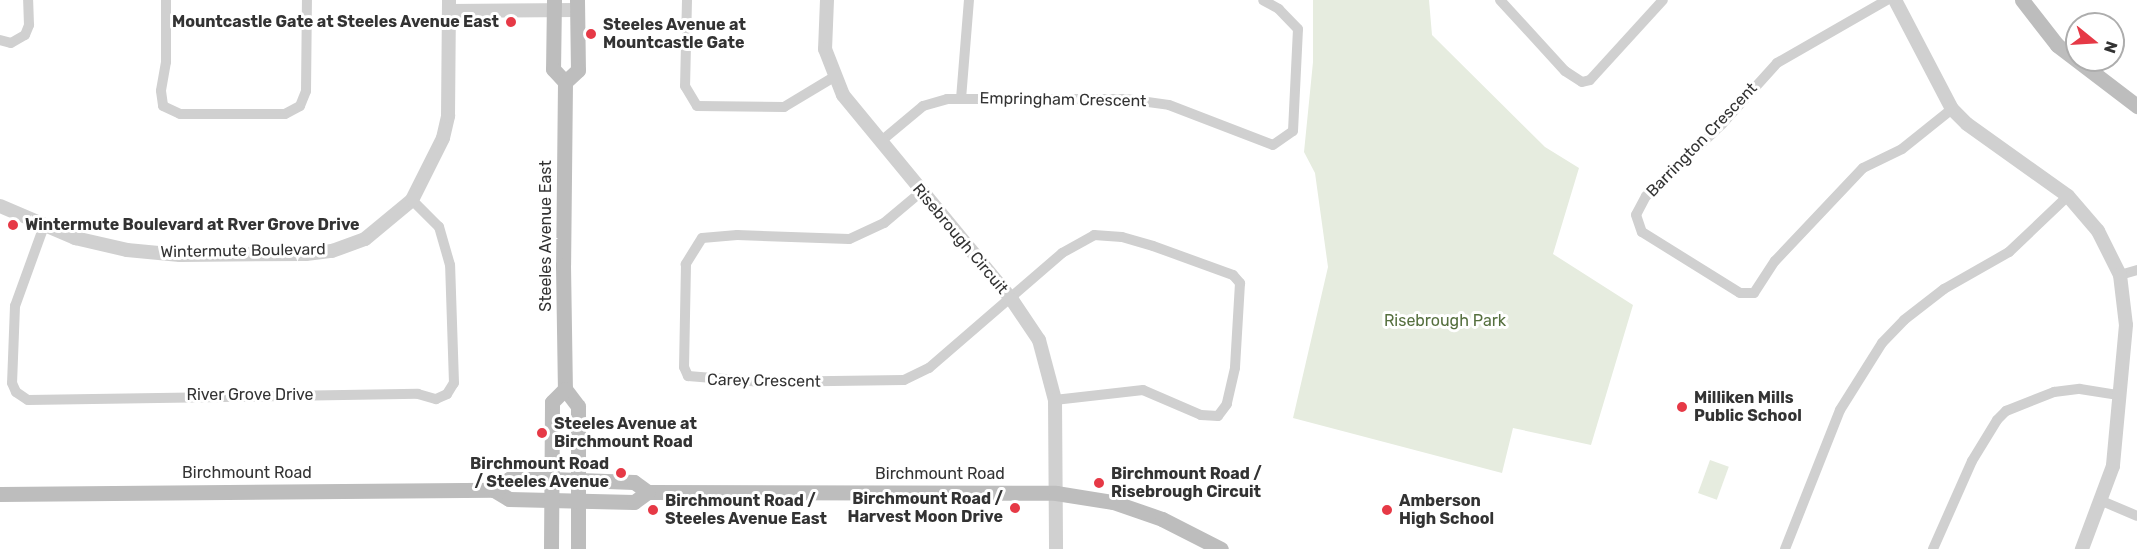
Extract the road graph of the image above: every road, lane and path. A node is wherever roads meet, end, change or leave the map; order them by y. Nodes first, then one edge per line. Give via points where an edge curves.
1 (28, 0) edge
2 (166, 0) edge
3 (307, 0) edge
4 (687, 0) edge
5 (827, 0) edge
6 (969, 0) edge
7 (1263, 0) edge
8 (1500, 0) edge
9 (1663, 0) edge
10 (1887, 0) edge
11 (1895, 0) edge
12 (2022, 0) edge
13 (554, 5) edge
14 (577, 5) edge
15 (449, 6) edge
16 (0, 40) edge
17 (834, 77) junction
18 (566, 82) junction
19 (961, 99) junction
20 (2137, 106) edge
21 (1952, 108) junction
22 (879, 142) junction
23 (921, 192) junction
24 (2068, 196) junction
25 (412, 201) junction
26 (0, 206) edge
27 (44, 226) junction
28 (2137, 270) edge
29 (2120, 275) junction
30 (1012, 300) junction
31 (565, 389) junction
32 (2119, 394) junction
33 (1055, 400) junction
34 (552, 479) junction
35 (580, 480) junction
36 (494, 490) junction
37 (648, 492) junction
38 (1056, 493) junction
39 (0, 494) edge
40 (552, 500) junction
41 (579, 501) junction
42 (2102, 501) junction
43 (2137, 516) edge
44 (550, 549) edge
45 (578, 549) edge
46 (1056, 549) edge
47 (1221, 549) edge
48 (1785, 549) edge
49 (1933, 549) edge
50 (2082, 549) edge

1 - 16 street via 29,25 25,35 11,43
2 - 3 street via 166,62 161,91 163,106 180,114 285,114 300,106 306,91
4 - 17 street via 685,86 697,106 784,107
5 - 17 street, Risebrough Circuit via 825,48
6 - 19 street, Empringham Crescent
7 - 19 street, Empringham Crescent via 1279,9 1298,29 1293,131 1273,145 1149,100
8 - 9 street via 1565,71 1582,82 1590,80
10 - 21 street, Barrington Crescent via 1777,63 1722,124 1646,196 1636,215 1642,232 1740,293 1754,293 1775,261 1863,168 1902,149
11 - 21 street
12 - 20 main road via 2057,45
13 - 14 street
13 - 15 street
13 - 18 main road, Steeles Avenue East via 553,69
14 - 18 main road, Steeles Avenue East via 578,70
15 - 25 street, Wintermute Boulevard via 448,116 432,169
17 - 22 street, Risebrough Circuit via 855,113
18 - 31 main road, Steeles Avenue East
19 - 22 street, Empringham Crescent via 923,106
21 - 24 street via 1967,124
22 - 23 street, Risebrough Circuit
23 - 30 street, Risebrough Circuit
23 - 30 street, Carey Crescent via 884,224 849,239 737,235 702,238 694,244 686,264 684,367 688,376 762,382 904,380 928,368
24 - 29 street via 2098,231
24 - 48 street via 2009,252 1944,289 1882,343 1840,410
25 - 27 street, Wintermute Boulevard via 365,239 317,253 180,255 127,250
25 - 27 street, River Grove Drive via 440,227 449,258 454,383 447,394 436,399 418,394 359,394 28,400 16,392 12,383 15,306
26 - 27 street, Wintermute Boulevard
28 - 29 street
29 - 32 street via 2126,325
30 - 33 street, Risebrough Circuit via 1039,340
30 - 33 street via 1062,253 1094,235 1122,237 1153,246 1233,275 1240,283 1235,368 1227,404 1218,416 1201,416 1143,390
31 - 34 main road, Steeles Avenue East via 552,402
31 - 35 main road, Steeles Avenue East via 578,406
32 - 42 street via 2113,466
32 - 49 street via 2054,392 2007,411 1997,420 1972,461
33 - 38 street, Risebrough Circuit
34 - 35 main road, Birchmount Road
34 - 36 main road, Birchmount Road via 509,479
34 - 40 main road, Steeles Avenue East
35 - 37 main road, Birchmount Road via 634,482
35 - 41 main road, Steeles Avenue East
36 - 39 main road, Birchmount Road
36 - 40 main road, Birchmount Road via 509,500
37 - 38 main road, Birchmount Road
37 - 41 main road, Birchmount Road via 634,502
38 - 46 street, Risebrough Circuit
38 - 47 main road, Birchmount Road via 1113,502 1154,516
40 - 41 main road, Birchmount Road
40 - 44 main road, Steeles Avenue East
41 - 45 main road, Steeles Avenue East
42 - 43 street
42 - 50 street

